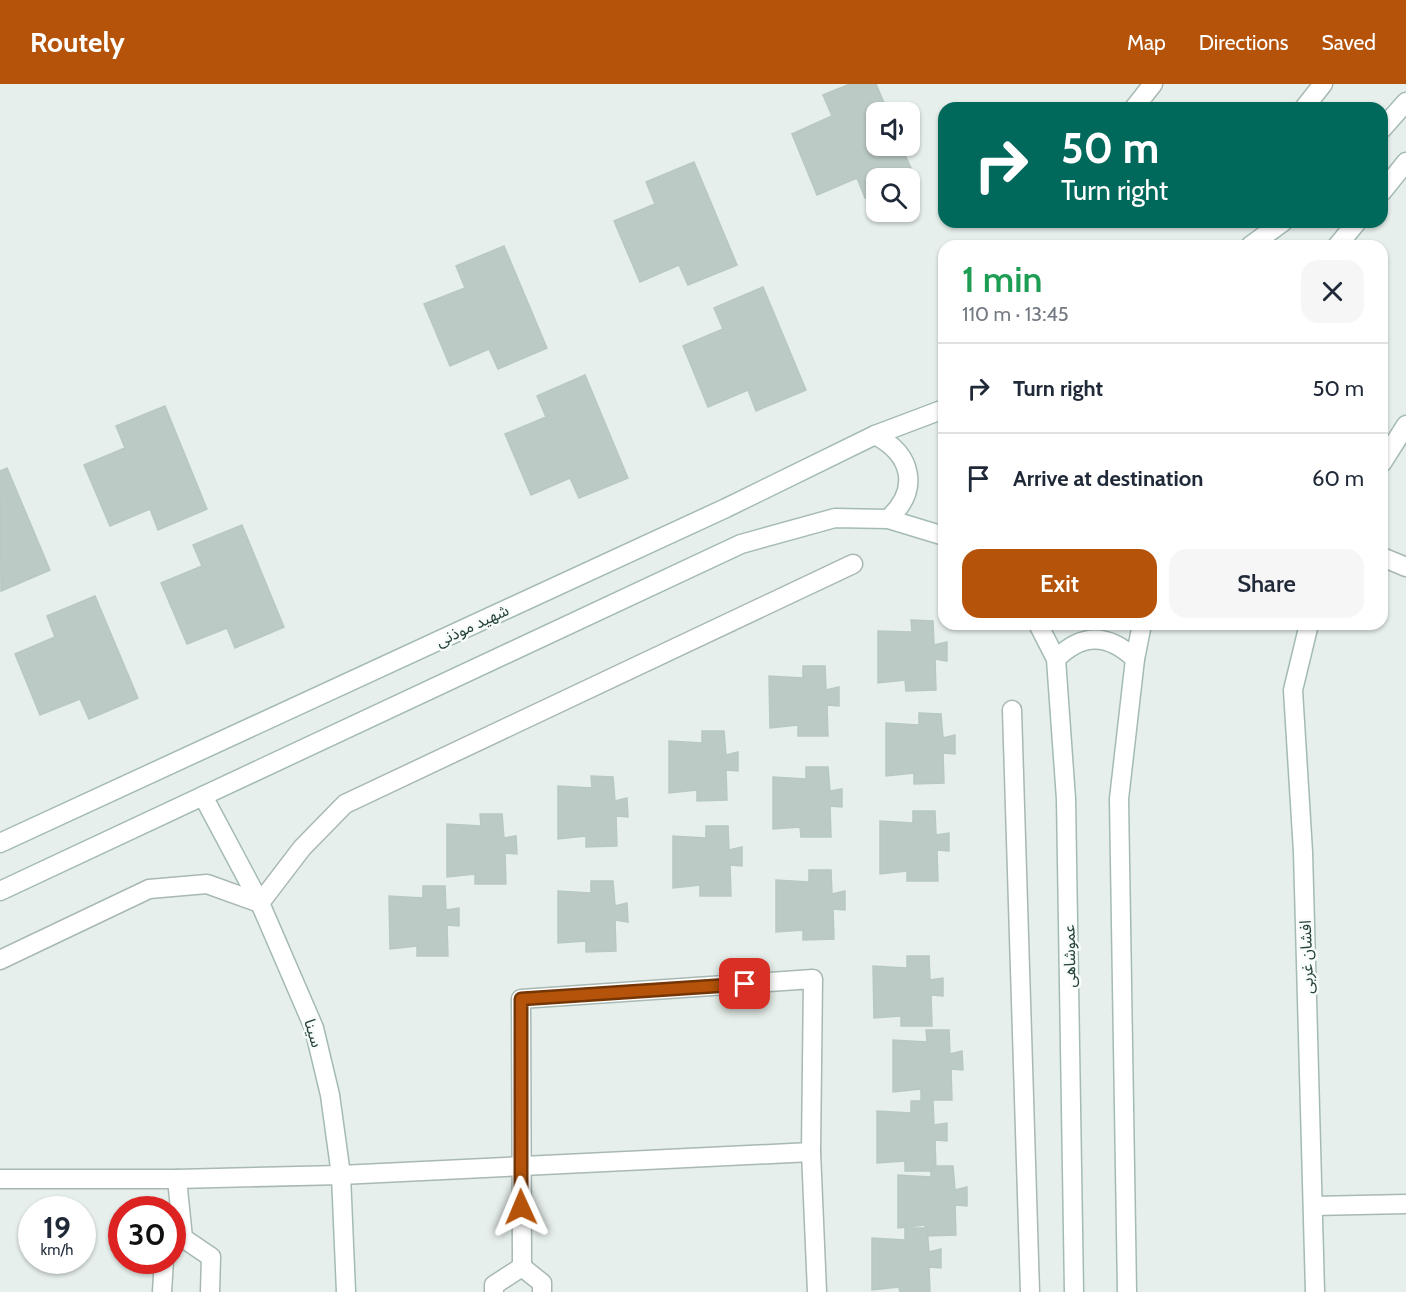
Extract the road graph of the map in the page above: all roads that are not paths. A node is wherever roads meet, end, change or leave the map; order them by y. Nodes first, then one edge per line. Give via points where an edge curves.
1 (1153, 84) edge
2 (1323, 84) edge
3 (1139, 102) edge
4 (1309, 102) edge
5 (1406, 102) edge
6 (1388, 122) edge
7 (1406, 162) edge
8 (1388, 184) edge
9 (1274, 228) edge
10 (1352, 228) edge
11 (1258, 240) edge
12 (1342, 240) edge
13 (938, 411) edge
14 (1406, 425) edge
15 (875, 435) junction
16 (1388, 454) edge
17 (888, 519) junction
18 (938, 534) edge
19 (1388, 559) edge
20 (853, 564) dead end
21 (1406, 567) edge
22 (1041, 630) edge
23 (1141, 630) edge
24 (1308, 630) edge
25 (1056, 659) junction
26 (1135, 659) junction
27 (1012, 710) dead end
28 (204, 796) junction
29 (0, 843) edge
30 (0, 891) edge
31 (260, 903) junction
32 (0, 960) edge
33 (811, 1152) junction
34 (520, 1167) junction
35 (341, 1175) junction
36 (0, 1179) edge
37 (177, 1179) junction
38 (177, 1196) edge
39 (1406, 1204) edge
40 (1313, 1206) junction
41 (186, 1247) edge
42 (522, 1267) junction
43 (163, 1274) edge
44 (162, 1292) edge
45 (210, 1292) edge
46 (346, 1292) edge
47 (494, 1292) edge
48 (542, 1292) edge
49 (817, 1292) edge
50 (1030, 1292) edge
51 (1074, 1292) edge
52 (1127, 1292) edge
53 (1315, 1292) edge

1 - 3 street
2 - 4 street
5 - 6 street
7 - 8 street
9 - 11 street
10 - 12 street
13 - 15 street, شهید موذنی
14 - 16 street
15 - 17 street via 899,452 909,481 899,509
15 - 29 street, شهید موذنی via 726,508
17 - 18 street
17 - 28 street via 835,518 741,544
19 - 21 street
20 - 31 street via 345,804 302,848
22 - 25 street, عموشاهی
23 - 26 street
24 - 40 street, افشان غربی via 1293,690 1303,852
25 - 26 street via 1080,641 1095,639 1124,648
25 - 51 street, عموشاهی via 1066,799
26 - 52 street via 1119,799
27 - 50 street
28 - 30 street
28 - 31 street, سینا
31 - 32 street via 207,884 149,889
31 - 35 street, سینا via 314,1028 330,1095
33 - 34 street
33 - 34 street via 813,980 521,999
33 - 49 street
34 - 35 street
34 - 42 street
35 - 37 street
35 - 46 street, سینا
36 - 37 street
37 - 38 street
39 - 40 street
40 - 53 street, افشان غربی
41 - 45 street via 211,1257
42 - 47 street via 494,1285
42 - 48 street via 542,1283
43 - 44 street

